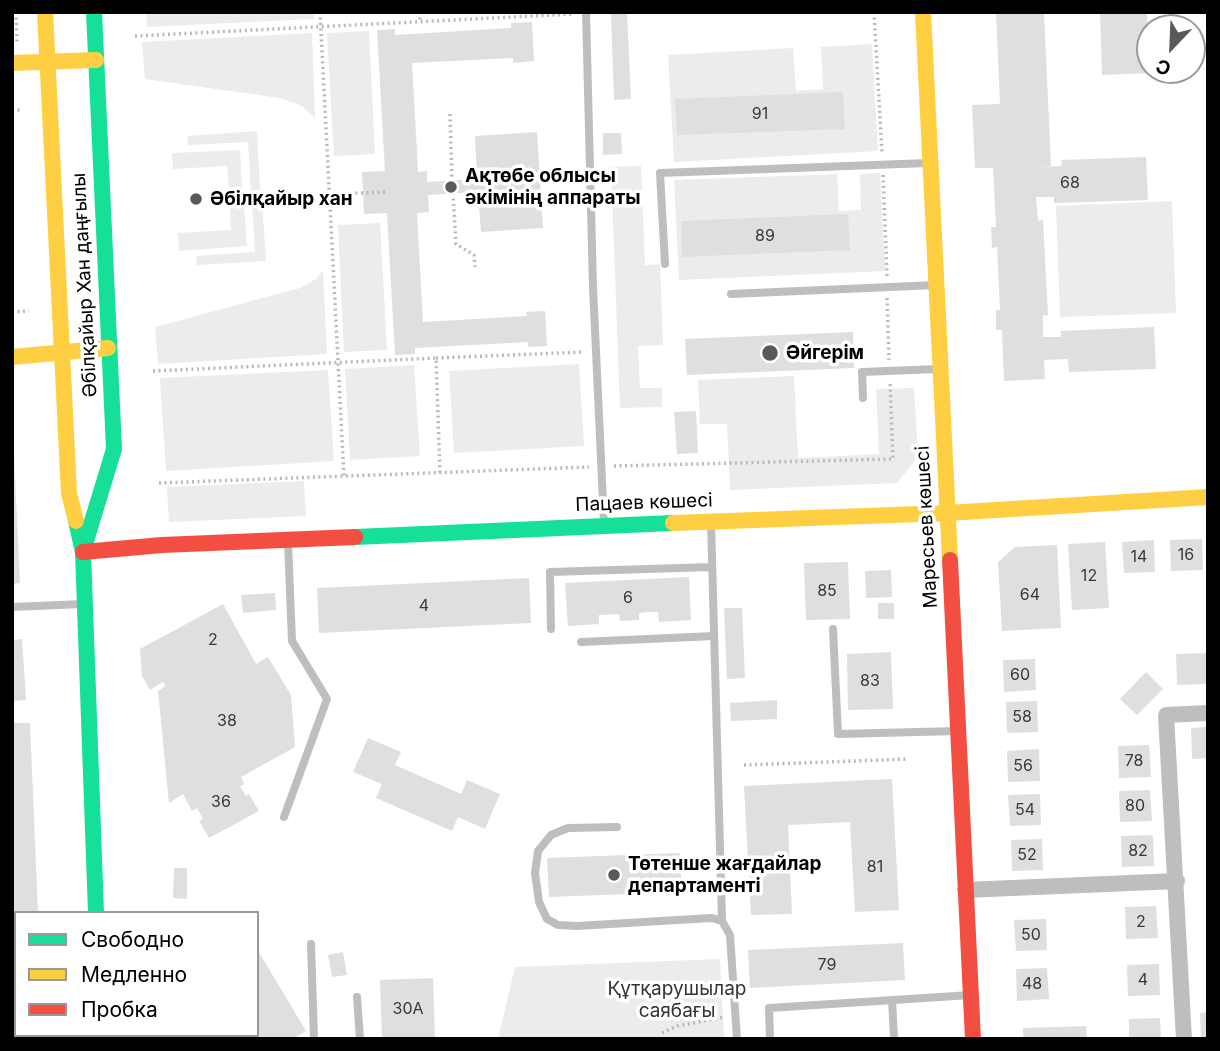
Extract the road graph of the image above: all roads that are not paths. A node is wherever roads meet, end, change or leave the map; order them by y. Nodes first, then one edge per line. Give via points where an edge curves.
1 (45, 12) edge
2 (94, 12) edge
3 (923, 12) edge
4 (586, 13) edge
5 (96, 60) junction
6 (47, 62) junction
7 (12, 63) edge
8 (931, 162) junction
9 (665, 264) dead end
10 (936, 285) junction
11 (731, 294) dead end
12 (108, 348) junction
13 (61, 351) junction
14 (12, 356) edge
15 (940, 369) junction
16 (863, 398) dead end
17 (1208, 497) edge
18 (947, 513) junction
19 (711, 521) junction
20 (604, 526) junction
21 (288, 539) junction
22 (83, 552) junction
23 (712, 567) junction
24 (83, 604) junction
25 (12, 607) edge
26 (551, 629) dead end
27 (834, 629) dead end
28 (714, 636) junction
29 (581, 642) dead end
30 (1208, 713) edge
31 (958, 731) junction
32 (284, 817) dead end
33 (617, 827) dead end
34 (1177, 881) junction
35 (965, 890) junction
36 (96, 911) edge
37 (722, 921) junction
38 (311, 944) dead end
39 (971, 995) junction
40 (357, 997) dead end
41 (892, 1000) junction
42 (314, 1039) edge
43 (360, 1039) edge
44 (737, 1039) edge
45 (770, 1039) edge
46 (894, 1039) edge
47 (973, 1039) edge
48 (1184, 1039) edge

1 - 6 main road, Әбілқайыр Хан даңғылы
2 - 5 main road, Әбілқайыр Хан даңғылы
3 - 8 main road, Маресьев көшесі
4 - 20 lane
5 - 6 main road
5 - 12 main road, Әбілқайыр Хан даңғылы
6 - 7 main road
6 - 13 main road, Әбілқайыр Хан даңғылы
8 - 9 lane via 660,173
8 - 10 main road, Маресьев көшесі
10 - 11 lane
10 - 15 main road, Маресьев көшесі
12 - 13 main road
12 - 22 main road, Әбілқайыр Хан даңғылы via 114,449
13 - 14 main road
13 - 22 main road, Әбілқайыр Хан даңғылы via 69,493
15 - 16 lane via 862,372
15 - 18 main road, Маресьев көшесі
17 - 18 main road, Пацаев көшесі
18 - 19 main road, Пацаев көшесі
18 - 31 main road, Маресьев көшесі
19 - 20 main road, Пацаев көшесі
19 - 23 lane
20 - 21 main road, Пацаев көшесі
21 - 22 main road, Пацаев көшесі
21 - 32 lane via 292,641 327,699
22 - 24 main road, Әбілқайыр Хан даңғылы
23 - 26 lane via 550,572
23 - 28 lane
24 - 25 lane
24 - 36 main road, Әбілқайыр Хан даңғылы
27 - 31 lane via 838,734
28 - 29 lane
28 - 37 lane
30 - 34 street via 1166,715
31 - 35 main road, Маресьев көшесі
33 - 37 lane via 568,828 551,835 538,851 539,902 547,919 577,926
34 - 35 street
34 - 48 street
35 - 39 main road, Маресьев көшесі
37 - 44 lane via 730,935
38 - 42 lane
39 - 41 lane
39 - 47 main road, Маресьев көшесі
40 - 43 lane
41 - 45 lane via 769,1008
41 - 46 lane

